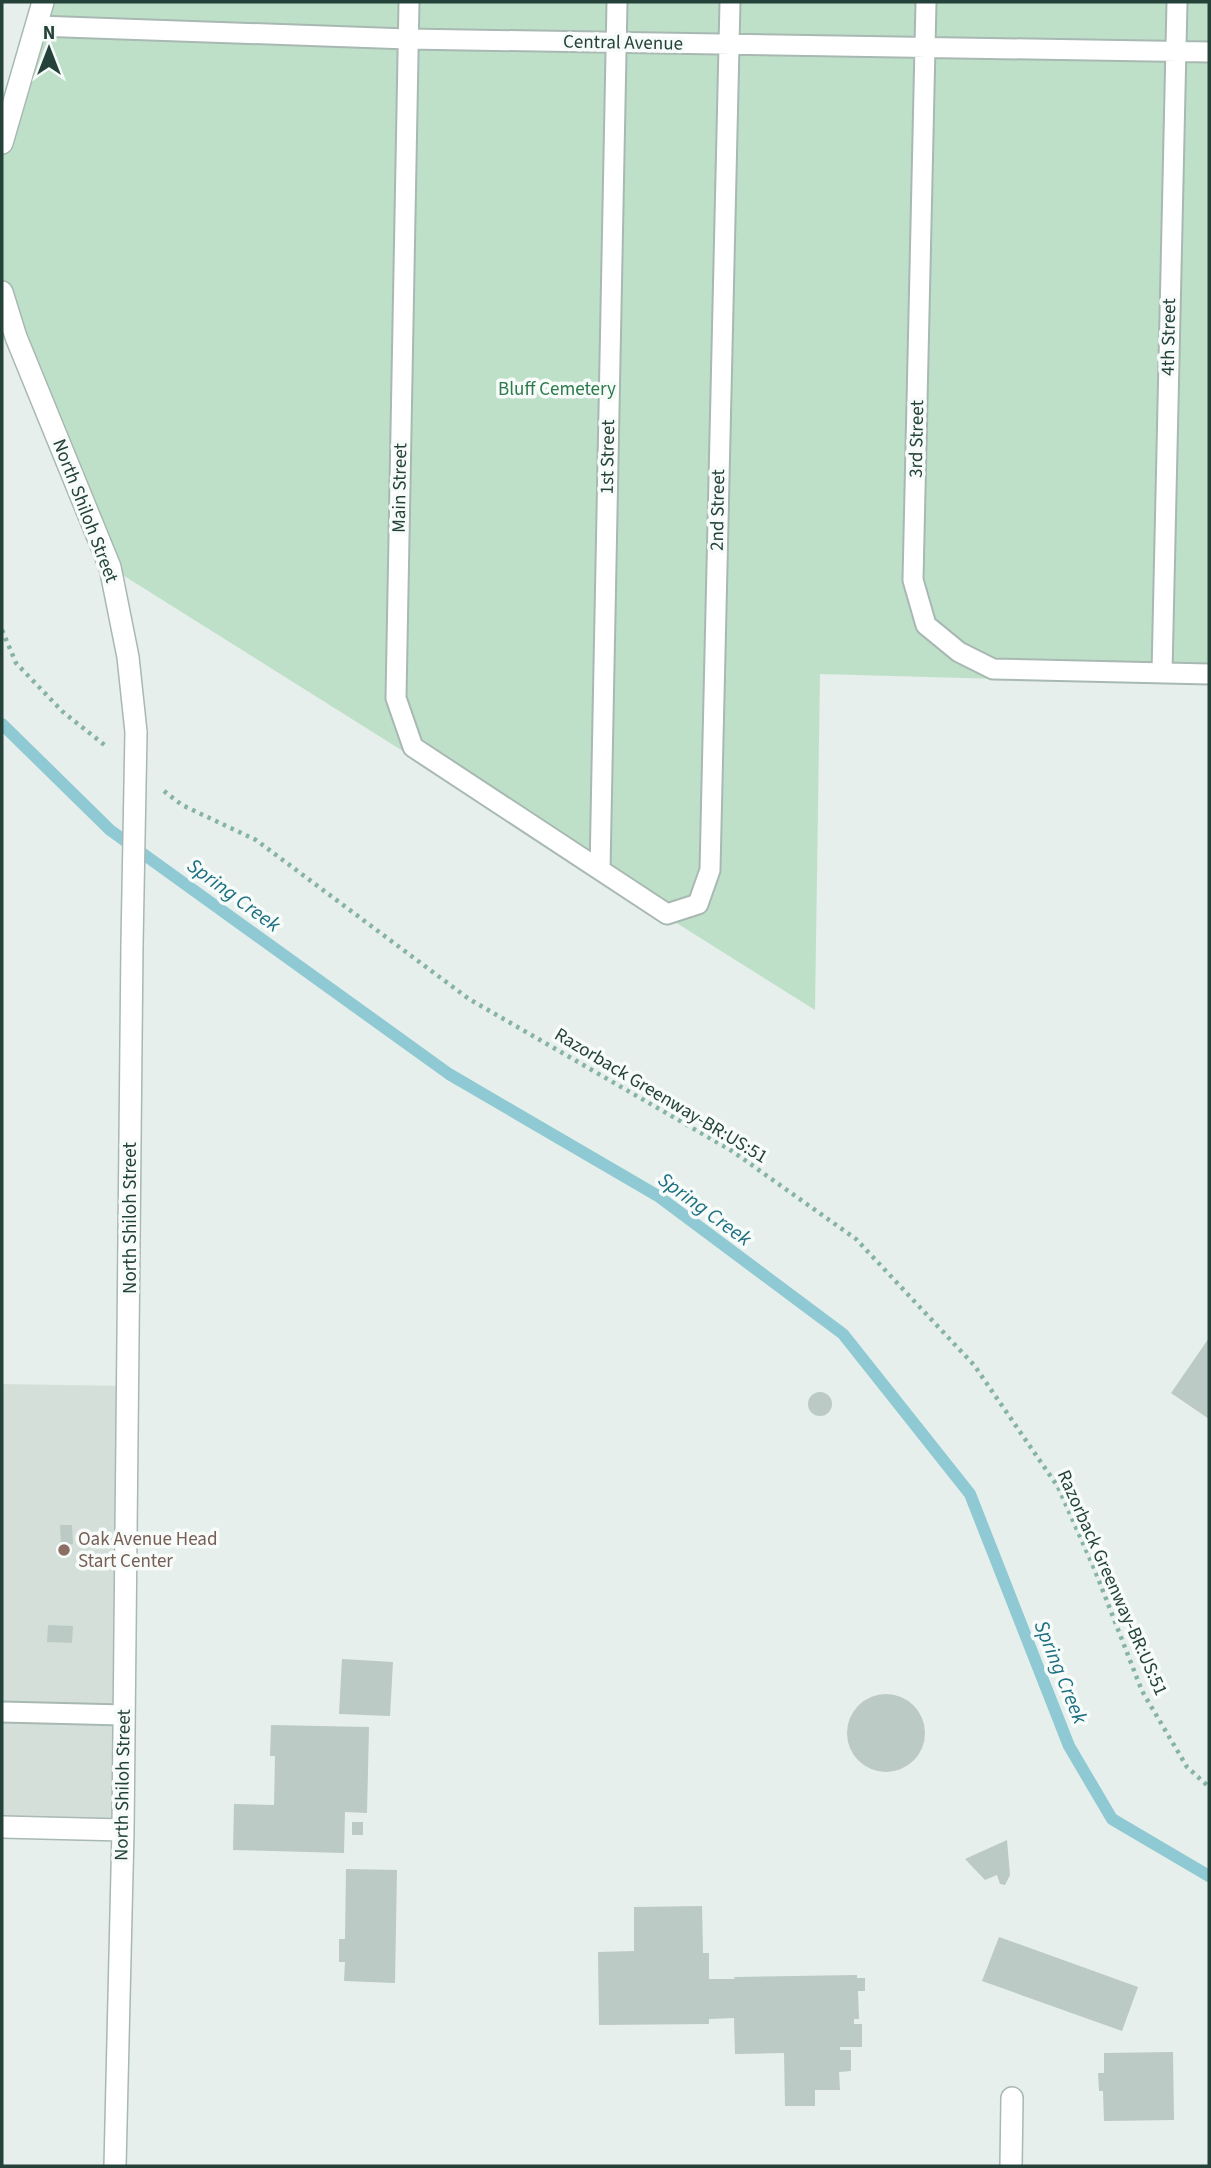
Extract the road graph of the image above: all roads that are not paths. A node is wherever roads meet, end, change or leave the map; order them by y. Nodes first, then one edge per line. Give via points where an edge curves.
1 (43, 2) edge
2 (409, 2) edge
3 (617, 2) edge
4 (730, 2) edge
5 (926, 2) edge
6 (1177, 2) edge
7 (37, 26) junction
8 (408, 40) junction
9 (616, 43) junction
10 (729, 45) junction
11 (925, 48) junction
12 (1175, 52) junction
13 (1209, 52) edge
14 (2, 143) edge
15 (2, 292) edge
16 (1161, 673) junction
17 (1209, 674) edge
18 (600, 870) junction
19 (2, 1712) edge
20 (124, 1715) junction
21 (2, 1827) edge
22 (123, 1830) junction
23 (1012, 2098) dead end
24 (115, 2166) edge
25 (1011, 2166) edge

1 - 7 street
2 - 8 lane, Main Street
3 - 9 lane, 1st Street
4 - 10 lane, 2nd Street
5 - 11 lane, 3rd Street
6 - 12 lane, 4th Street
7 - 8 lane, Central Avenue
7 - 14 street
8 - 9 lane, Central Avenue
8 - 18 lane, Main Street via 396,698 413,747
9 - 10 lane, Central Avenue
9 - 18 lane, 1st Street
10 - 11 lane, Central Avenue
10 - 18 lane, 2nd Street via 710,870 698,904 667,914
11 - 12 lane, Central Avenue
11 - 16 lane, 3rd Street via 914,580 926,625 959,652 993,669
12 - 13 lane, Central Avenue
12 - 16 lane, 4th Street
15 - 20 street, North Shiloh Street, bridge via 110,566 128,657 136,732
16 - 17 lane, 3rd Street
19 - 20 lane
20 - 22 street, North Shiloh Street
21 - 22 street
22 - 24 street, North Shiloh Street
23 - 25 street

